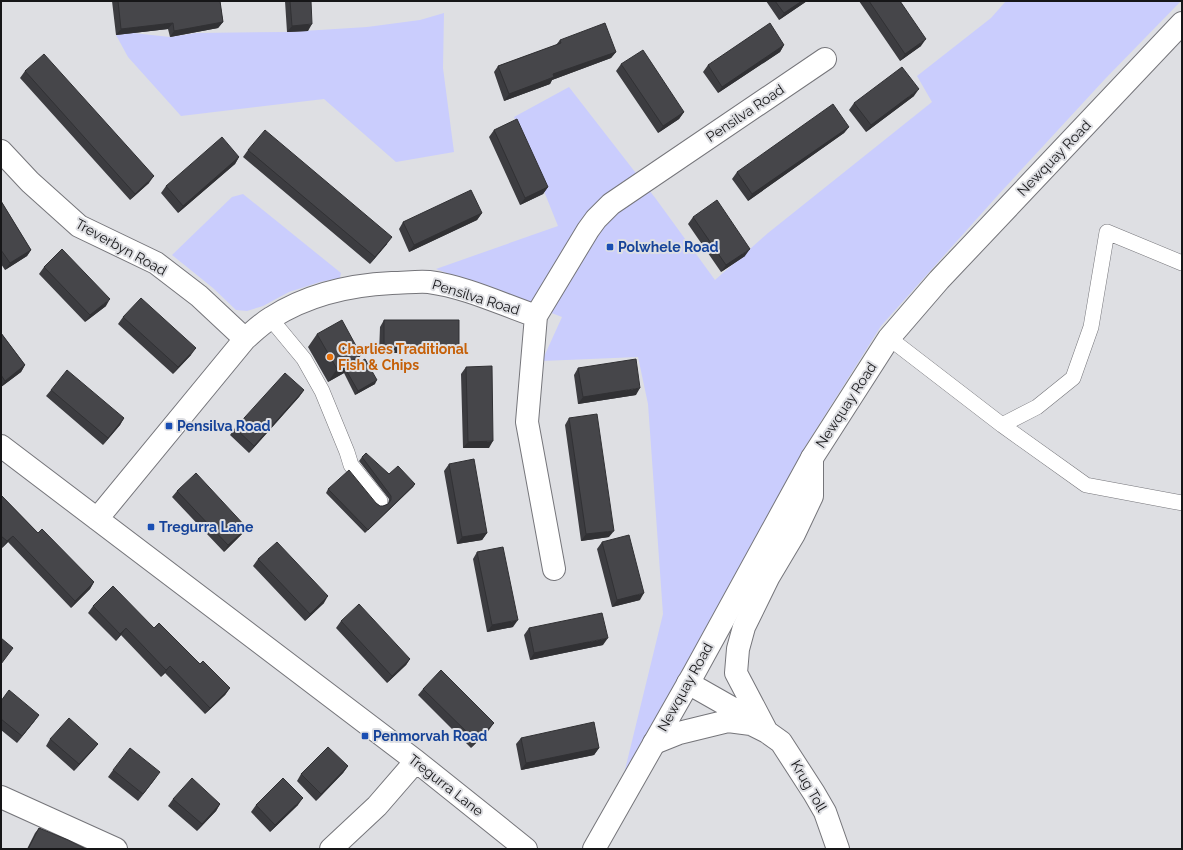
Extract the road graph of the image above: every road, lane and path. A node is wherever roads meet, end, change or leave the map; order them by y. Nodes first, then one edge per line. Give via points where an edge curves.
1 (1182, 23) edge
2 (825, 59) dead end
3 (1, 151) edge
4 (1182, 263) edge
5 (536, 316) junction
6 (270, 318) junction
7 (889, 338) junction
8 (245, 339) junction
9 (1002, 425) junction
10 (1, 446) edge
11 (812, 458) junction
12 (380, 501) dead end
13 (1182, 503) edge
14 (97, 519) junction
15 (554, 569) dead end
16 (691, 678) junction
17 (746, 694) junction
18 (759, 728) junction
19 (654, 743) junction
20 (416, 761) junction
21 (1, 797) edge
22 (116, 849) edge
23 (332, 849) edge
24 (526, 849) edge
25 (594, 849) edge
26 (838, 849) edge

1 - 7 main road, Newquay Road via 939,280
2 - 5 main road, Pensilva Road via 611,204 588,230
3 - 8 main road, Treverbyn Road via 30,182 80,226 156,263 199,296
4 - 9 lane via 1107,232 1091,327 1073,378 1037,406
5 - 6 main road, Pensilva Road via 452,287 427,282 351,287 316,296
5 - 15 main road via 527,422
6 - 8 main road, Pensilva Road
6 - 12 lane via 304,359 322,391 351,465
7 - 9 lane
7 - 11 main road, Newquay Road
8 - 14 main road, Pensilva Road
9 - 13 lane via 1086,485
10 - 14 main road, Tregurra Lane
11 - 16 main road, Newquay Road
11 - 17 main road via 812,496 744,627 738,649 736,673
14 - 20 main road, Tregurra Lane
16 - 17 main road
16 - 18 main road, Krug Toll
16 - 19 main road, Newquay Road
17 - 18 main road
18 - 19 main road via 728,721 679,733
18 - 26 main road, Krug Toll via 781,742 814,793 827,818
19 - 25 main road, Newquay Road
20 - 23 main road via 376,806
20 - 24 main road, Tregurra Lane
21 - 22 main road

